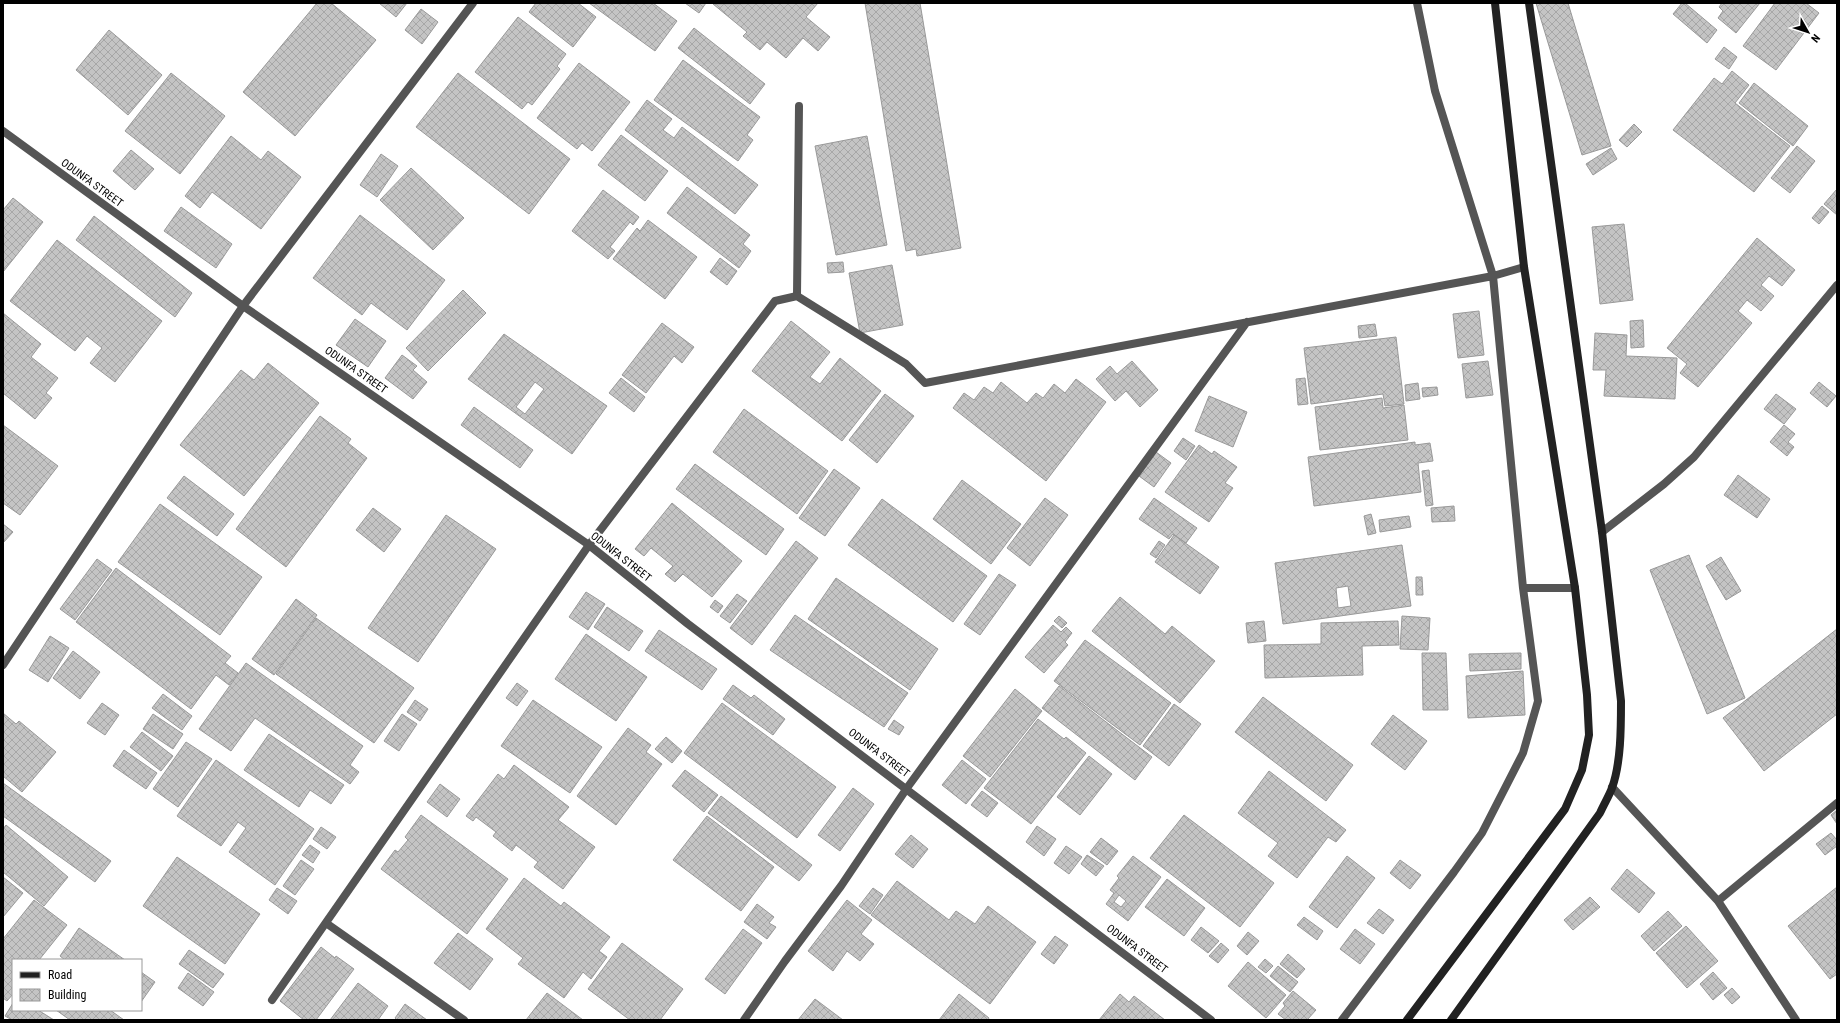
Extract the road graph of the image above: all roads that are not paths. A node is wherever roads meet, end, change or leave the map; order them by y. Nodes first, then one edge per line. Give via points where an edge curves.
1 (473, 3) edge
2 (1417, 3) edge
3 (1495, 3) edge
4 (1528, 3) edge
5 (799, 106) dead end
6 (3, 131) edge
7 (1524, 267) junction
8 (1493, 276) junction
9 (1837, 285) edge
10 (797, 296) junction
11 (243, 306) junction
12 (1247, 322) junction
13 (1602, 532) junction
14 (589, 545) junction
15 (1523, 588) junction
16 (1575, 588) junction
17 (3, 665) edge
18 (1612, 787) junction
19 (907, 788) junction
20 (1837, 803) edge
21 (1718, 900) junction
22 (326, 923) junction
23 (272, 1000) dead end
24 (464, 1020) edge
25 (744, 1020) edge
26 (1211, 1020) edge
27 (1342, 1020) edge
28 (1407, 1020) edge
29 (1450, 1020) edge
30 (1796, 1020) edge

1 - 11 street
2 - 8 street via 1435,91
3 - 7 main road
4 - 13 main road
5 - 10 street
6 - 11 street, ODUNFA STREET
7 - 8 street
7 - 16 main road
8 - 12 street
8 - 15 street
9 - 13 street via 1694,457
10 - 12 street via 906,364 925,383
10 - 14 street via 775,301 761,317
11 - 14 street, ODUNFA STREET
11 - 17 street
12 - 19 street
13 - 18 main road via 1621,702 1618,753
14 - 19 street, ODUNFA STREET via 688,624
14 - 22 street
15 - 16 street
15 - 27 street via 1538,701 1523,753 1482,833
16 - 28 main road via 1589,735 1582,770 1565,809
18 - 21 street
18 - 29 main road via 1600,813
19 - 25 street via 841,886
19 - 26 street, ODUNFA STREET
20 - 21 street
21 - 30 street
22 - 23 street
22 - 24 street

